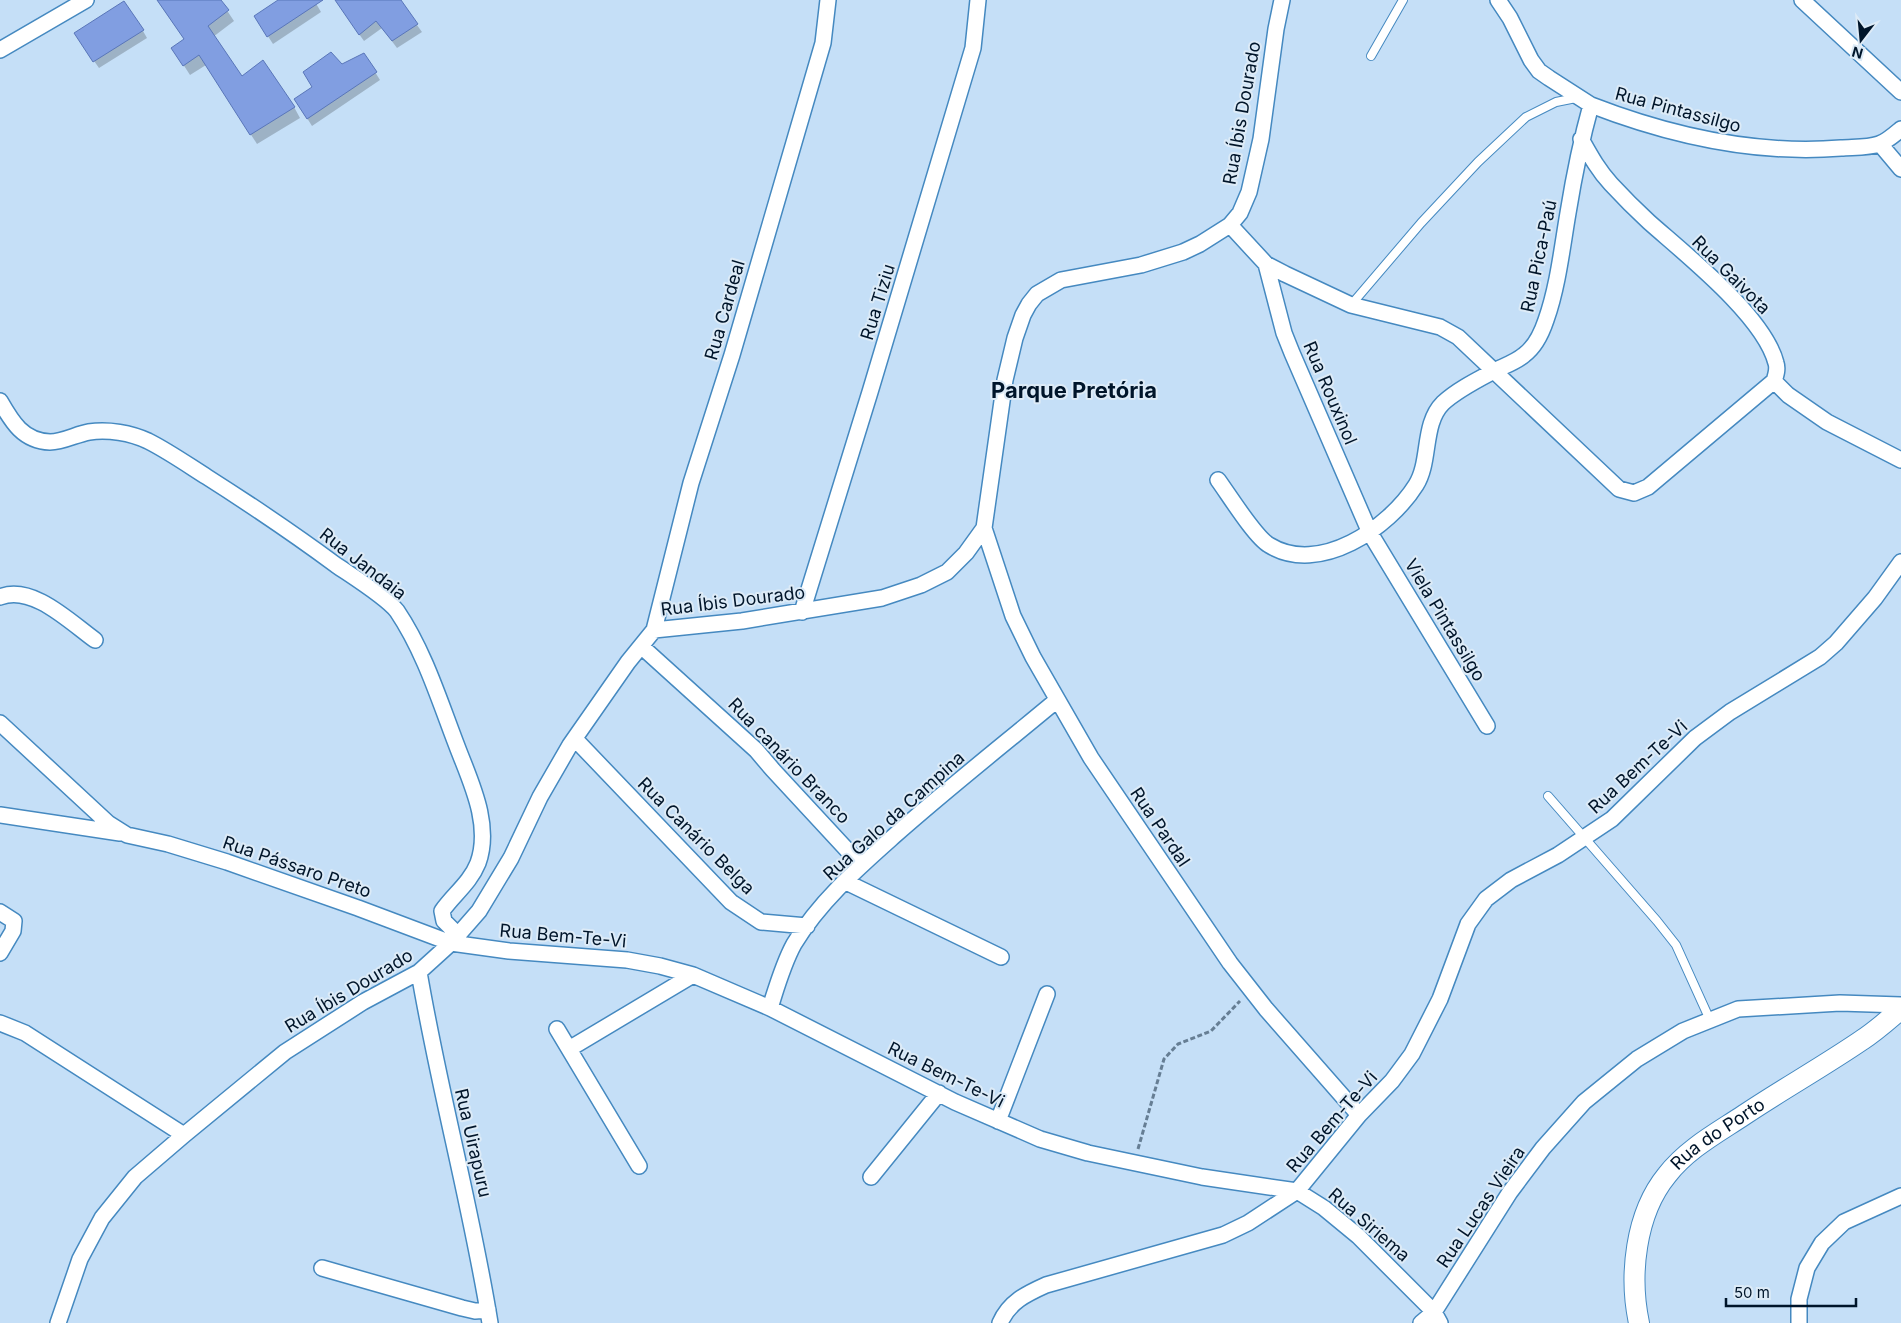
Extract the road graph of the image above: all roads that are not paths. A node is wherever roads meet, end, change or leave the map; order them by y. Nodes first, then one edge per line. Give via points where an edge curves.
1 (86, 0) edge
2 (828, 0) edge
3 (978, 0) edge
4 (1282, 0) edge
5 (1403, 0) edge
6 (1498, 0) edge
7 (1802, 0) edge
8 (0, 50) edge
9 (1371, 56) dead end
10 (1901, 92) edge
11 (1585, 101) junction
12 (1901, 129) edge
13 (1581, 139) junction
14 (1880, 144) junction
15 (1901, 169) edge
16 (1230, 225) junction
17 (1266, 264) junction
18 (1352, 305) junction
19 (1494, 371) junction
20 (1774, 381) junction
21 (0, 401) edge
22 (1901, 460) edge
23 (1218, 480) dead end
24 (984, 528) junction
25 (1370, 533) junction
26 (1901, 562) edge
27 (0, 597) edge
28 (802, 612) junction
29 (654, 630) junction
30 (95, 640) dead end
31 (641, 646) junction
32 (1057, 700) junction
33 (0, 723) edge
34 (1488, 726) dead end
35 (574, 739) junction
36 (1548, 796) dead end
37 (0, 815) edge
38 (127, 835) junction
39 (1585, 838) junction
40 (861, 865) junction
41 (846, 882) junction
42 (0, 912) edge
43 (807, 926) junction
44 (455, 939) junction
45 (0, 953) edge
46 (1001, 957) dead end
47 (419, 972) junction
48 (693, 975) junction
49 (1047, 994) dead end
50 (1901, 1005) edge
51 (770, 1008) junction
52 (1901, 1009) edge
53 (1710, 1020) junction
54 (0, 1022) edge
55 (557, 1029) dead end
56 (570, 1049) junction
57 (939, 1093) junction
58 (1359, 1115) junction
59 (998, 1121) junction
60 (184, 1135) junction
61 (639, 1166) dead end
62 (871, 1176) dead end
63 (1297, 1191) junction
64 (1901, 1196) edge
65 (322, 1268) dead end
66 (489, 1316) edge
67 (1437, 1317) edge
68 (58, 1323) edge
69 (1000, 1323) edge
70 (1421, 1323) edge
71 (1639, 1323) edge
72 (1800, 1323) edge

1 - 8 street
2 - 29 street, Rua Cardeal via 823,43 692,483
3 - 28 street, Rua Tiziu via 973,48
4 - 16 street, Rua Íbis Dourado via 1254,175 1240,213
5 - 9 lane
6 - 11 street via 1540,71
7 - 10 street
11 - 13 street, Rua Pica-Paú
11 - 14 street, Rua Pintassilgo via 1628,119 1728,144 1815,150
11 - 18 lane via 1556,102 1526,117 1421,223
12 - 14 street
13 - 19 street, Rua Pica-Paú via 1560,264 1546,320 1537,340 1525,355
13 - 20 street, Rua Gaivota via 1599,171 1612,185 1751,317 1776,362
14 - 15 street
16 - 17 street
16 - 24 street, Rua Íbis Dourado via 1183,252 1141,265 1060,280 1029,304 1015,338 1005,380
17 - 18 street
17 - 25 street, Rua Rouxinol via 1284,333
18 - 19 street via 1440,327 1458,337
19 - 20 street via 1618,488 1634,493 1648,487
19 - 25 street, Rua Pica-Paú via 1442,404 1430,431 1416,485
20 - 22 street via 1821,419
21 - 44 street, Rua Jandaia via 13,424 31,438 51,442 90,432 115,432 147,441 262,512 395,609 414,638 476,795 482,824 482,846 470,880 442,911
23 - 25 street, Rua Pica-Paú via 1255,531 1279,551 1310,556 1338,548
24 - 28 street, Rua Íbis Dourado via 947,572 921,585 882,598
24 - 32 street, Rua Pardal via 1013,616
25 - 34 street, Viela Pintassilgo
26 - 39 street, Rua Bem-Te-Vi via 1875,598 1826,653 1730,712 1695,738 1626,807
27 - 30 street via 10,593 38,599
28 - 29 street, Rua Íbis Dourado
29 - 31 street, Rua Íbis Dourado
31 - 35 street, Rua Íbis Dourado
31 - 40 street, Rua canário Branco via 756,750
32 - 40 street, Rua Galo da Campina
32 - 58 street, Rua Pardal via 1091,758 1230,963
33 - 38 street, Rua Pássaro Preto via 108,823
35 - 43 street, Rua Canário Belga via 731,902 761,922
35 - 44 street, Rua Íbis Dourado via 479,911
36 - 39 lane
37 - 38 street, Rua Pássaro Preto
38 - 44 street, Rua Pássaro Preto via 227,862
39 - 53 lane via 1676,944
39 - 58 street, Rua Bem-Te-Vi via 1486,898 1468,924 1440,999 1412,1054 1392,1081
40 - 41 street, Rua Galo da Campina
41 - 43 street, Rua Galo da Campina
41 - 46 street
42 - 45 street via 14,921 13,931
43 - 51 street, Rua Galo da Campina via 781,972
44 - 47 street, Rua Íbis Dourado
44 - 48 street, Rua Bem-Te-Vi via 509,951 627,960
47 - 60 street, Rua Íbis Dourado via 362,1002 285,1052
47 - 66 street, Rua Uirapuru
48 - 51 street, Rua Bem-Te-Vi
48 - 56 street
49 - 59 street
50 - 53 street, Rua Lucas Vieira via 1840,1002 1738,1009
51 - 57 street, Rua Bem-Te-Vi
52 - 71 street, Rua do Porto via 1864,1039 1696,1146 1666,1175 1648,1205 1634,1264
53 - 67 street, Rua Lucas Vieira via 1683,1031 1637,1059 1584,1102 1510,1192
54 - 60 street via 25,1033
55 - 56 street
56 - 61 street
57 - 59 street, Rua Bem-Te-Vi
57 - 62 street
58 - 63 street, Rua Bem-Te-Vi
59 - 63 street, Rua Bem-Te-Vi via 1040,1139 1088,1153 1202,1177
60 - 68 street, Rua Íbis Dourado via 135,1177 102,1218 80,1259
63 - 67 street, Rua Siriema via 1358,1236
63 - 69 street via 1223,1235 1046,1285 1021,1296 1004,1313
64 - 72 street via 1844,1222 1822,1243 1807,1268 1800,1299
65 - 66 street
67 - 70 street, Rua Lucas Vieira

